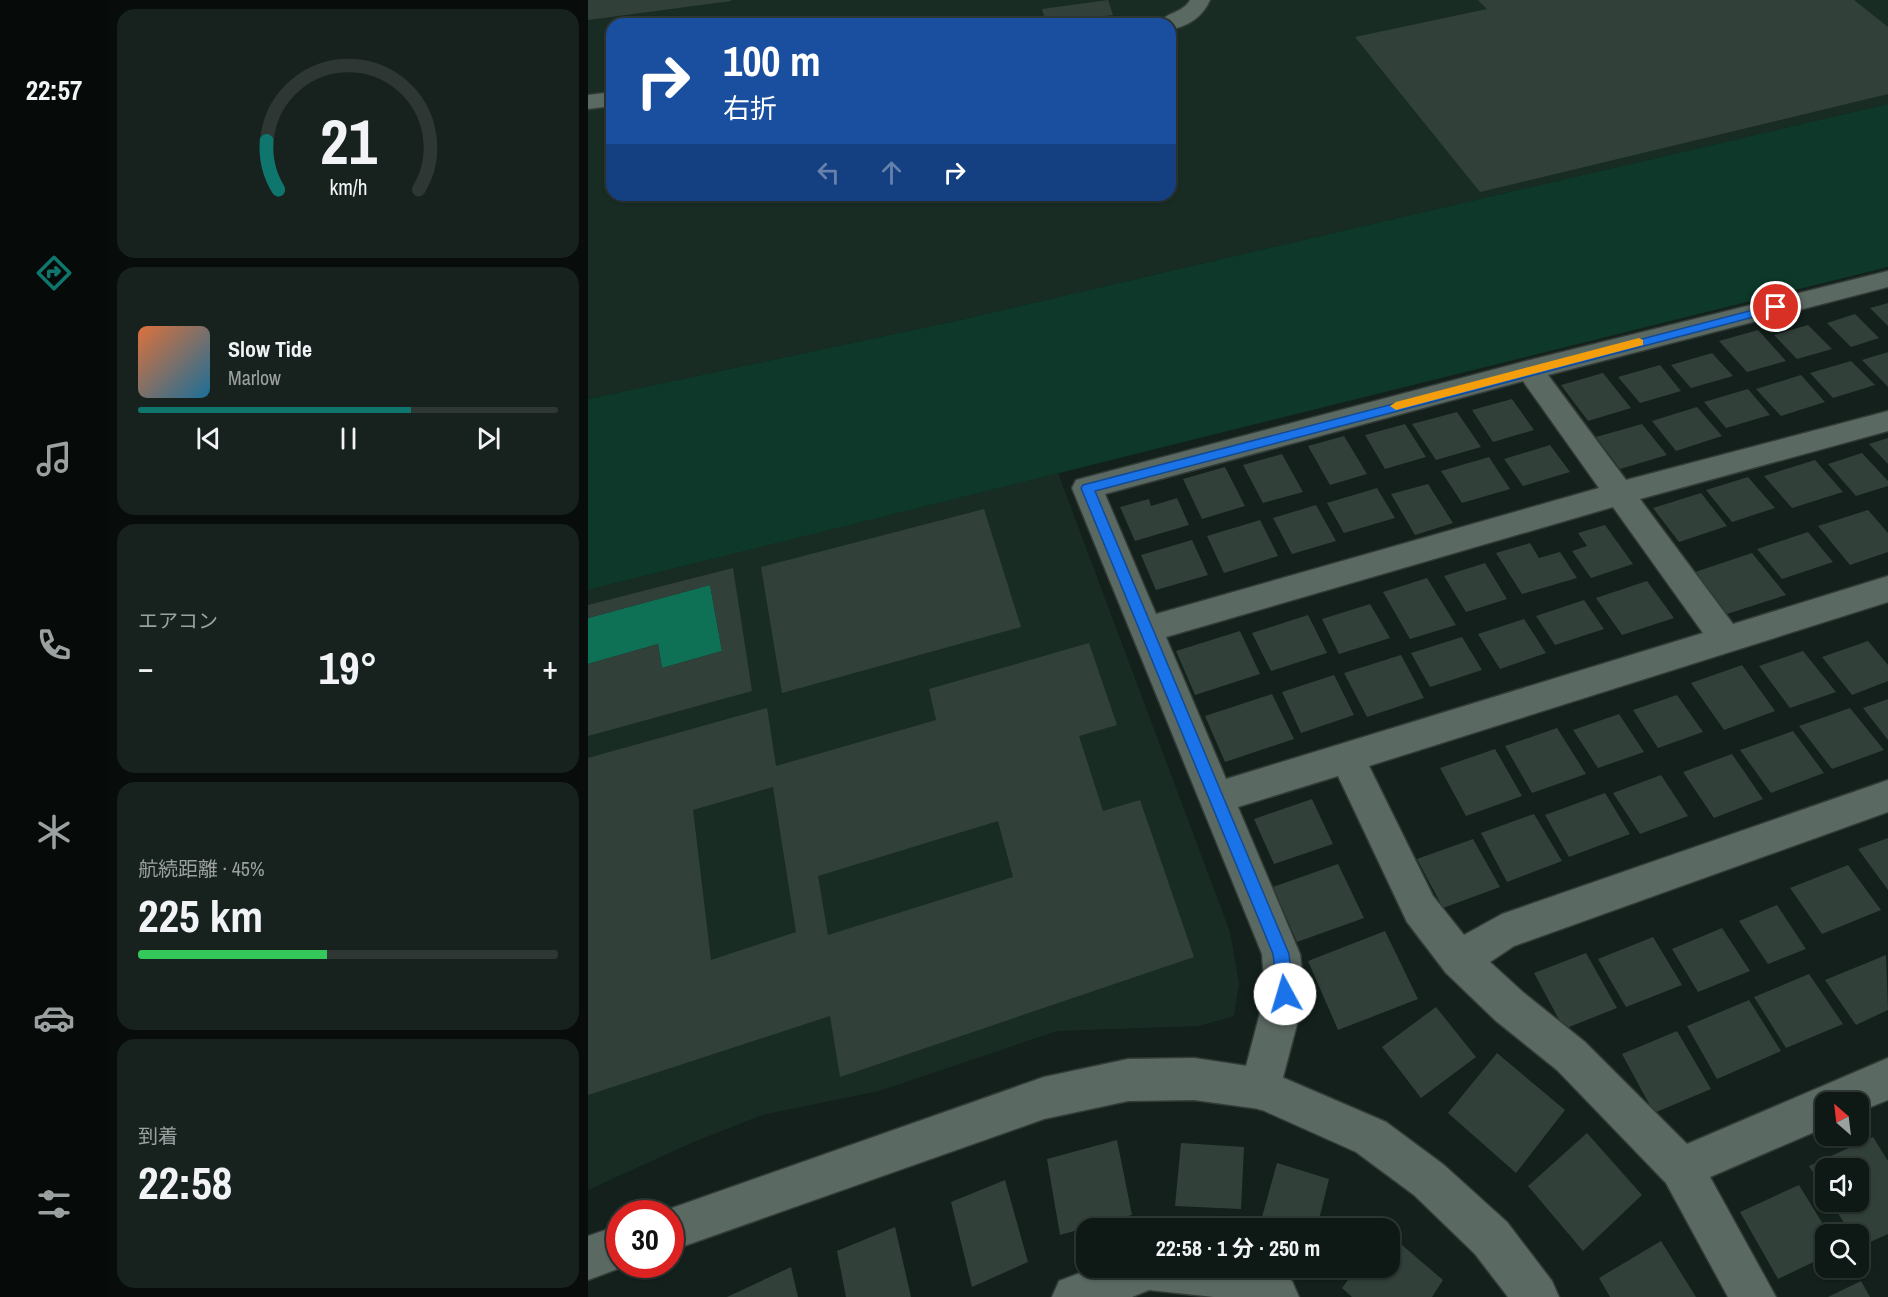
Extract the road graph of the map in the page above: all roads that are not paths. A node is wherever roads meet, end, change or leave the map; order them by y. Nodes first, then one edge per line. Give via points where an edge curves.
1 (1200, 0) edge
2 (1176, 20) edge
3 (606, 100) edge
4 (588, 102) edge
5 (1888, 279) edge
6 (1530, 370) junction
7 (1888, 421) edge
8 (1621, 493) junction
9 (1888, 589) edge
10 (1145, 630) junction
11 (1726, 640) junction
12 (1348, 759) junction
13 (1888, 796) edge
14 (1217, 798) junction
15 (1460, 960) junction
16 (1888, 1079) edge
17 (1261, 1089) junction
18 (1857, 1092) edge
19 (1815, 1111) edge
20 (1681, 1168) junction
21 (684, 1224) edge
22 (606, 1252) edge
23 (588, 1258) edge
24 (1075, 1297) edge
25 (1276, 1297) edge
26 (1536, 1297) edge
27 (1753, 1297) edge

1 - 2 street via 1195,11
3 - 4 street
5 - 6 street
6 - 8 street
6 - 10 street via 1088,488
7 - 8 street
8 - 10 street
8 - 11 street
9 - 11 street
10 - 14 street
11 - 12 street
12 - 14 street
12 - 15 street via 1420,909
13 - 15 street via 1502,932
14 - 17 street via 1281,954 1285,994
15 - 20 street via 1571,1056
16 - 18 street
17 - 21 street via 1194,1079 1128,1080 1044,1098
17 - 26 street via 1371,1137 1419,1173 1491,1238
19 - 20 street
20 - 27 street
22 - 23 street
24 - 25 street via 1149,1268 1247,1278

